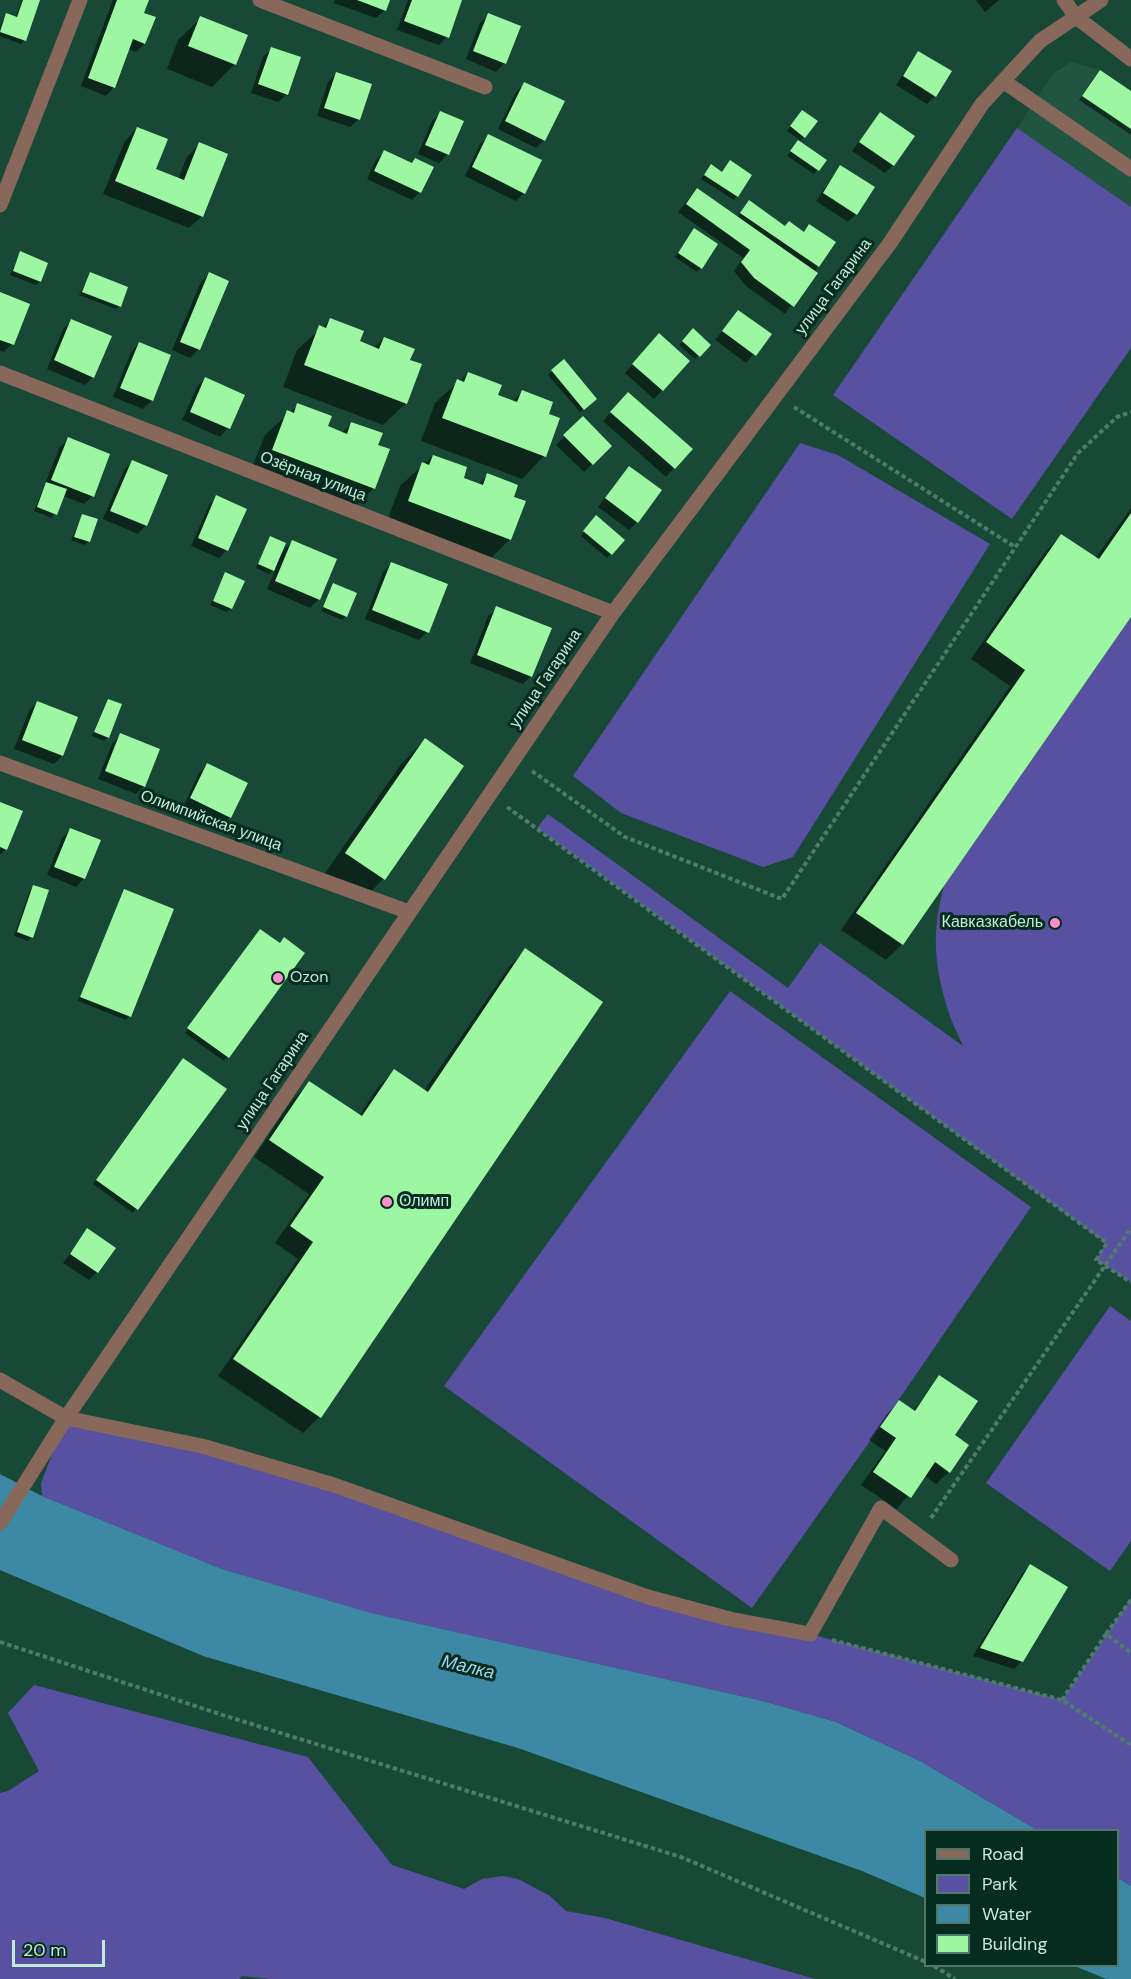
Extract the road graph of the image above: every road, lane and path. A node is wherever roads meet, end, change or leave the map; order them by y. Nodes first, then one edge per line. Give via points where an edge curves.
1 (80, 0) edge
2 (260, 0) edge
3 (1064, 0) edge
4 (1101, 0) edge
5 (1076, 17) junction
6 (1131, 59) edge
7 (1003, 81) junction
8 (485, 87) dead end
9 (1131, 169) edge
10 (0, 205) edge
11 (0, 374) edge
12 (776, 395) junction
13 (1131, 412) edge
14 (1015, 547) junction
15 (613, 613) junction
16 (514, 758) junction
17 (0, 763) edge
18 (490, 794) junction
19 (409, 912) junction
20 (1131, 1228) edge
21 (1107, 1265) junction
22 (1131, 1282) edge
23 (0, 1380) edge
24 (66, 1418) junction
25 (0, 1523) edge
26 (918, 1536) junction
27 (951, 1560) dead end
28 (1131, 1600) edge
29 (810, 1634) junction
30 (1106, 1634) junction
31 (0, 1642) edge
32 (1131, 1653) edge
33 (1062, 1700) junction
34 (1131, 1745) edge
35 (924, 1961) edge
36 (937, 1967) edge
37 (955, 1979) edge

1 - 10 street
2 - 8 street
3 - 5 street
4 - 5 street, улица Гагарина
5 - 6 street
5 - 7 street, улица Гагарина via 1040,41
7 - 9 street
7 - 12 street, улица Гагарина via 982,104 890,243
11 - 15 street, Озёрная улица
12 - 14 path
12 - 15 street, улица Гагарина
13 - 14 path via 1117,417 1078,453
14 - 16 path via 782,899 625,837
15 - 16 street, улица Гагарина
16 - 18 street, улица Гагарина
17 - 19 street, Олимпийская улица
18 - 19 street, улица Гагарина
18 - 21 path via 1107,1243 1096,1260
19 - 24 street, улица Гагарина
20 - 21 path
21 - 22 path
21 - 26 path
23 - 24 street
24 - 25 street, улица Гагарина
24 - 29 street via 202,1446 334,1485 648,1597 730,1619
26 - 27 street
26 - 29 street via 880,1508
28 - 30 path
29 - 33 path
30 - 32 path
30 - 33 path
31 - 35 path via 681,1857
33 - 34 path
36 - 37 path

